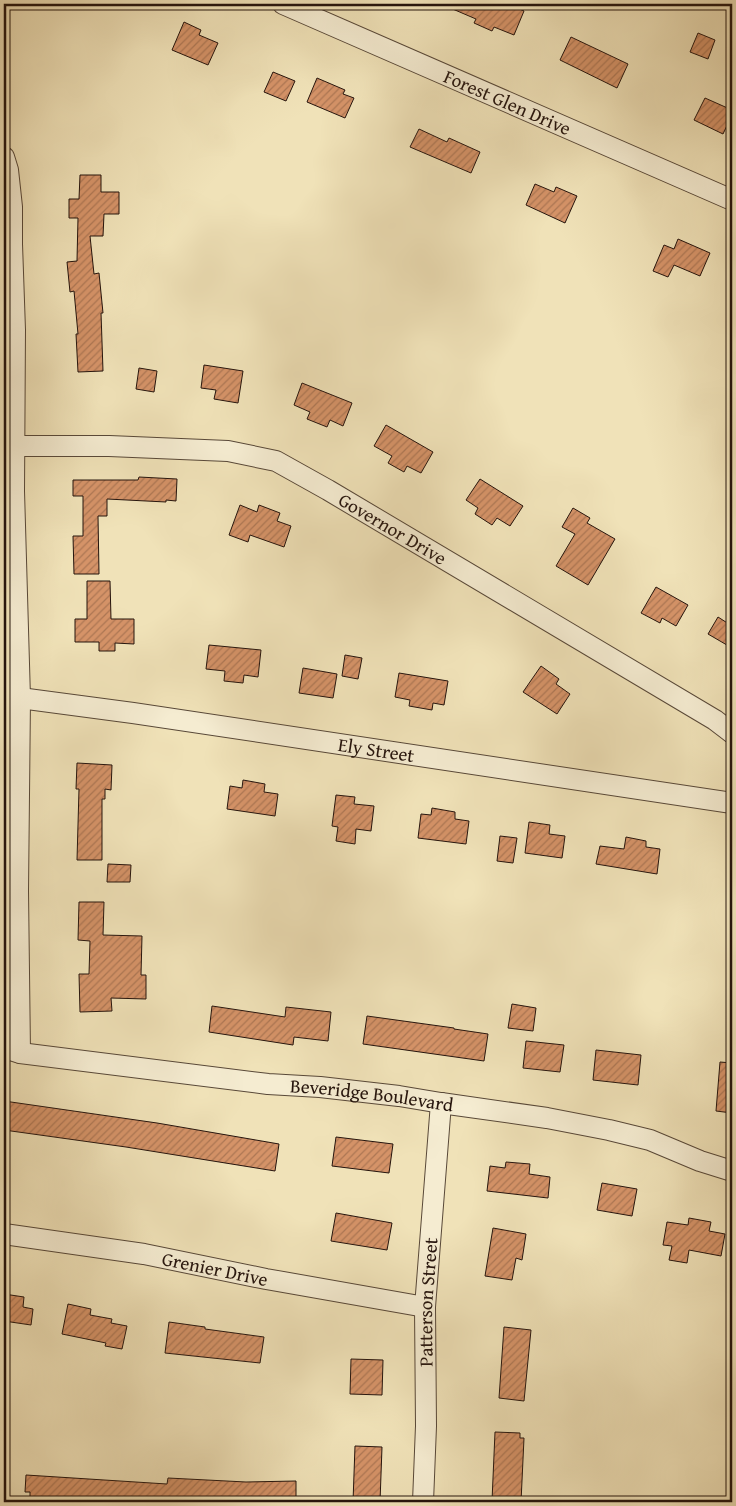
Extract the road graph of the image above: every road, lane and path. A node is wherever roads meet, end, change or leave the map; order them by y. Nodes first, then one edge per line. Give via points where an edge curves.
1 (283, 4) edge
2 (4, 157) edge
3 (732, 200) edge
4 (14, 446) junction
5 (20, 698) junction
6 (732, 733) edge
7 (732, 803) edge
8 (12, 1050) edge
9 (441, 1103) junction
10 (732, 1171) edge
11 (4, 1234) edge
12 (425, 1307) junction
13 (423, 1502) edge

1 - 3 street, Forest Glen Drive
2 - 4 street via 12,207
4 - 5 street
4 - 6 street, Governor Drive via 228,451 276,462 480,579 716,720
5 - 7 street, Ely Street
5 - 8 street
8 - 9 street, Beveridge Boulevard
9 - 10 street, Beveridge Boulevard via 609,1130 650,1140
9 - 12 street, Patterson Street
11 - 12 street, Grenier Drive via 144,1254
12 - 13 street, Patterson Street

